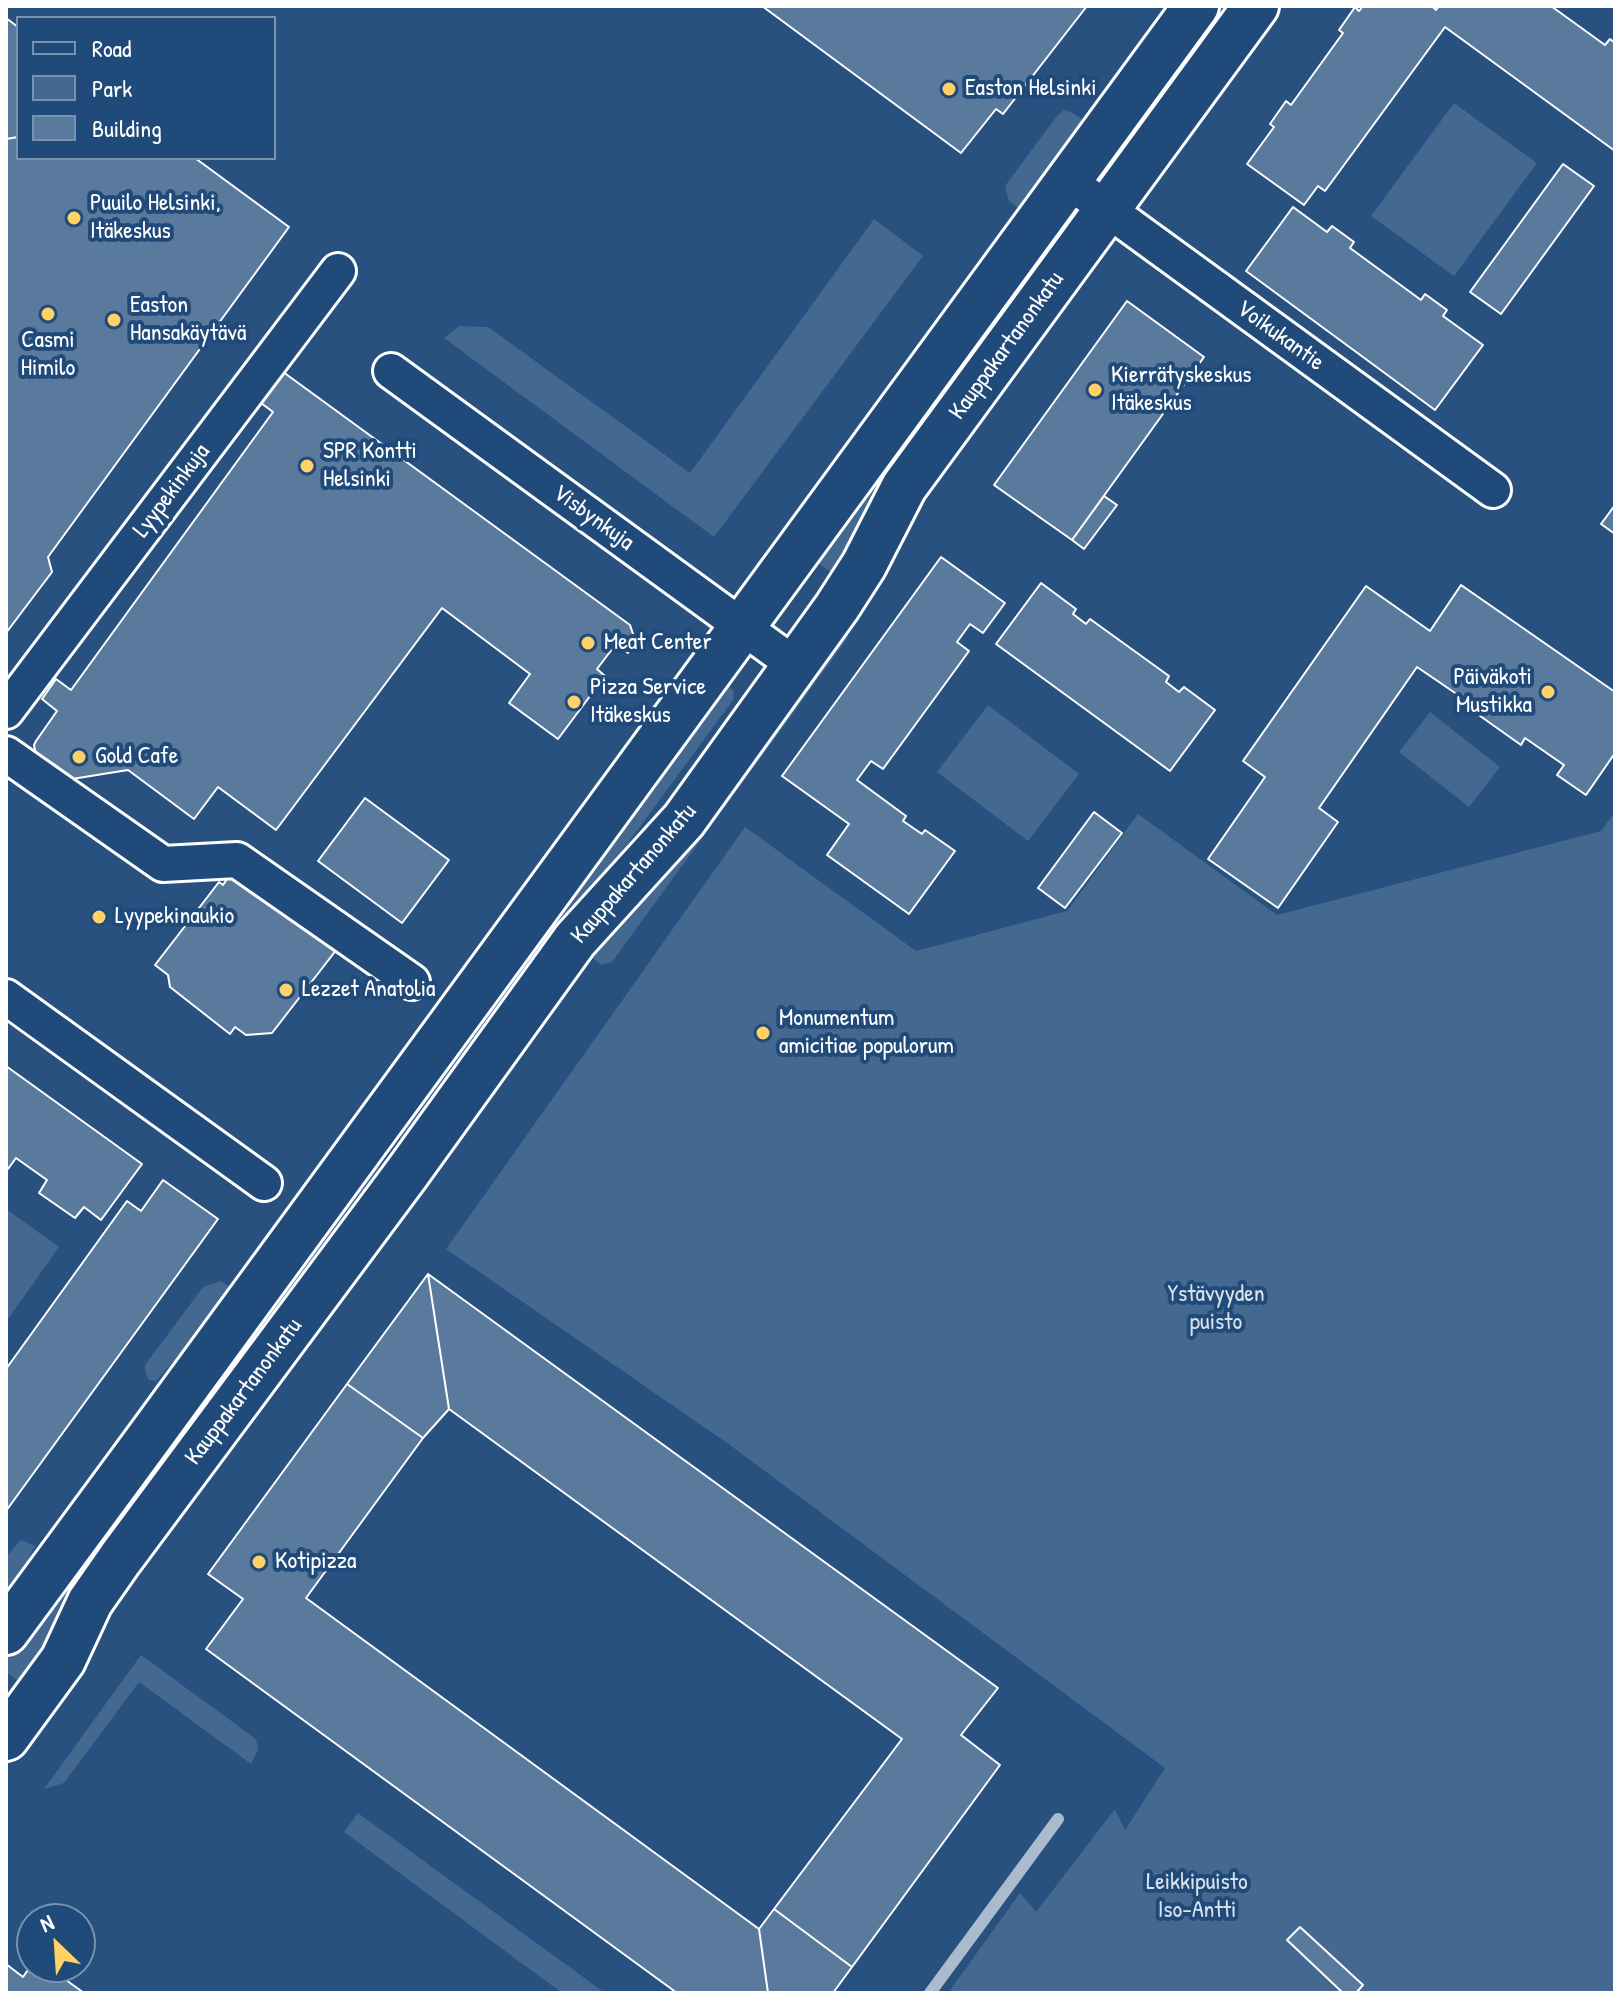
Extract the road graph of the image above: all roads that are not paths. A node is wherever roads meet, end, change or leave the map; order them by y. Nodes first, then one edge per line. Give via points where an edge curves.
1 (1196, 6) edge
2 (1256, 6) edge
3 (1067, 180) junction
4 (1107, 210) junction
5 (338, 271) dead end
6 (391, 371) dead end
7 (1493, 490) dead end
8 (742, 626) junction
9 (795, 665) junction
10 (6, 711) edge
11 (6, 754) edge
12 (412, 982) dead end
13 (6, 997) edge
14 (264, 1183) dead end
15 (6, 1632) edge
16 (6, 1738) edge

1 - 3 main road, Kauppakartanonkatu
2 - 4 main road, Kauppakartanonkatu
3 - 4 street, Voikukantie
3 - 8 main road, Kauppakartanonkatu
4 - 7 street, Voikukantie
4 - 9 main road, Kauppakartanonkatu via 904,487 864,565
5 - 10 street, Lyypekinkuja
6 - 8 street, Visbynkuja
8 - 9 street, Visbynkuja
8 - 15 main road, Kauppakartanonkatu
9 - 16 main road, Kauppakartanonkatu via 684,820 575,940 120,1559 90,1602 63,1660
11 - 12 street via 163,864 237,860
13 - 14 street

